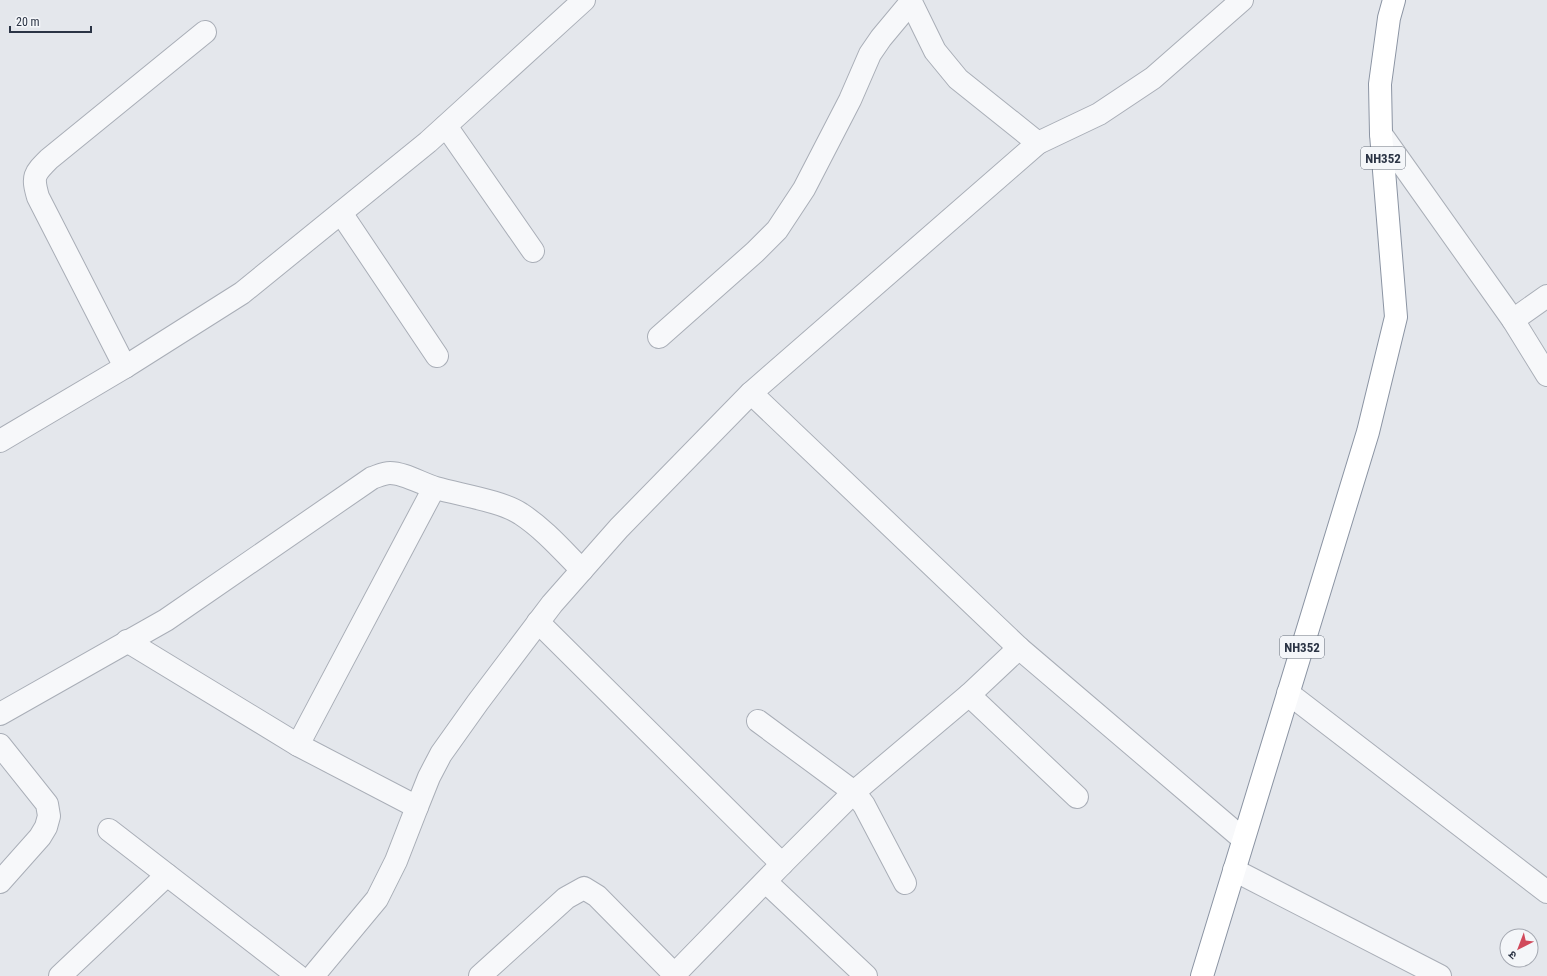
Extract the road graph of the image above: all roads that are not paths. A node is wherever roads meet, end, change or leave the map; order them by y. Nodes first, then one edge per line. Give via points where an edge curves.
1 (584, 0) edge
2 (1242, 0) edge
3 (1394, 0) edge
4 (910, 1) edge
5 (205, 32) dead end
6 (446, 126) junction
7 (1381, 134) junction
8 (1038, 143) junction
9 (340, 214) junction
10 (534, 251) dead end
11 (1547, 296) edge
12 (1513, 320) junction
13 (658, 337) dead end
14 (437, 356) dead end
15 (125, 367) junction
16 (1547, 375) edge
17 (751, 393) junction
18 (0, 441) edge
19 (434, 488) junction
20 (582, 570) junction
21 (538, 622) junction
22 (127, 641) junction
23 (1019, 648) junction
24 (1288, 693) junction
25 (969, 695) junction
26 (0, 714) edge
27 (758, 721) dead end
28 (0, 745) edge
29 (298, 745) junction
30 (854, 792) junction
31 (1077, 797) dead end
32 (418, 806) junction
33 (108, 830) dead end
34 (1243, 839) junction
35 (782, 864) junction
36 (1234, 870) junction
37 (167, 875) junction
38 (0, 882) edge
39 (766, 882) junction
40 (905, 883) dead end
41 (1547, 892) edge
42 (60, 976) edge
43 (298, 976) edge
44 (312, 976) edge
45 (480, 976) edge
46 (674, 976) edge
47 (866, 976) edge
48 (1202, 976) edge
49 (1440, 976) edge

1 - 6 street
2 - 8 street via 1142,86 1099,114
3 - 7 highway, NH352 via 1380,84
4 - 8 street via 935,51 958,79
4 - 13 street via 870,54 850,100 804,189 776,230 755,252
5 - 15 street via 36,172 34,184 38,198
6 - 9 street
6 - 10 street
7 - 12 street
7 - 24 highway, NH352 via 1396,317 1368,432
8 - 17 street
9 - 14 street
9 - 15 street via 242,293
11 - 12 street
12 - 16 street
15 - 18 street
17 - 20 street via 619,528
17 - 23 street
19 - 20 street via 519,513 534,523
19 - 22 street via 390,472 372,478 166,620
19 - 29 street
20 - 21 street
21 - 32 street via 441,754
21 - 35 street
22 - 26 street
22 - 29 street
23 - 25 street
23 - 34 street
24 - 34 highway, NH352
24 - 41 street
25 - 30 street
25 - 31 street
27 - 30 street
28 - 38 street via 47,804 49,816 40,837
29 - 32 street
30 - 35 street
30 - 40 street via 864,805
32 - 44 street via 396,861 377,899
33 - 37 street
34 - 36 highway, NH352
35 - 39 street
36 - 48 highway, NH352
36 - 49 street
37 - 42 street
37 - 43 street
39 - 46 street
39 - 47 street
45 - 46 street via 566,898 584,888 597,896

